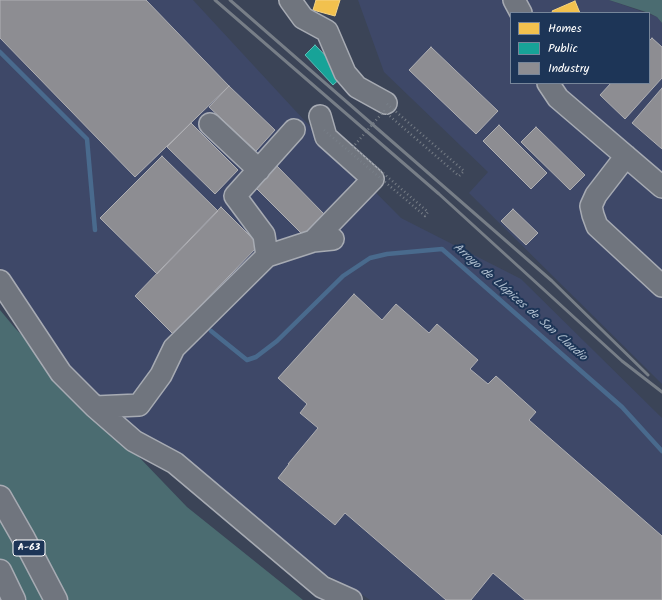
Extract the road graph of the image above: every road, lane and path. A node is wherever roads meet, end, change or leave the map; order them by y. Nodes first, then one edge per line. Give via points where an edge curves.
1 (290, 0) edge
2 (514, 0) edge
3 (520, 12) edge
4 (549, 84) edge
5 (386, 103) joint
6 (322, 123) joint
7 (210, 124) dead end
8 (294, 130) dead end
9 (626, 156) junction
10 (259, 170) junction
11 (662, 186) edge
12 (267, 256) junction
13 (0, 281) edge
14 (662, 286) edge
15 (95, 407) junction
16 (0, 497) edge
17 (0, 571) edge
18 (14, 600) edge
19 (56, 600) edge
20 (351, 600) edge

1 - 5 street via 303,18 327,31 345,73 357,87
2 - 3 street
4 - 9 street via 558,98
5 - 6 path, bridge via 464,170 459,176 384,111 353,147 428,212 425,216
6 - 12 street via 326,137 373,179 323,240
7 - 10 street
8 - 10 street
9 - 11 street
9 - 14 street via 596,195 591,206 593,215 597,226
10 - 12 street via 235,196 264,235
12 - 15 street via 174,348 161,376 139,405
13 - 15 street via 61,374
15 - 20 street via 134,441 174,463 322,588
16 - 19 highway, A-63
17 - 18 highway

